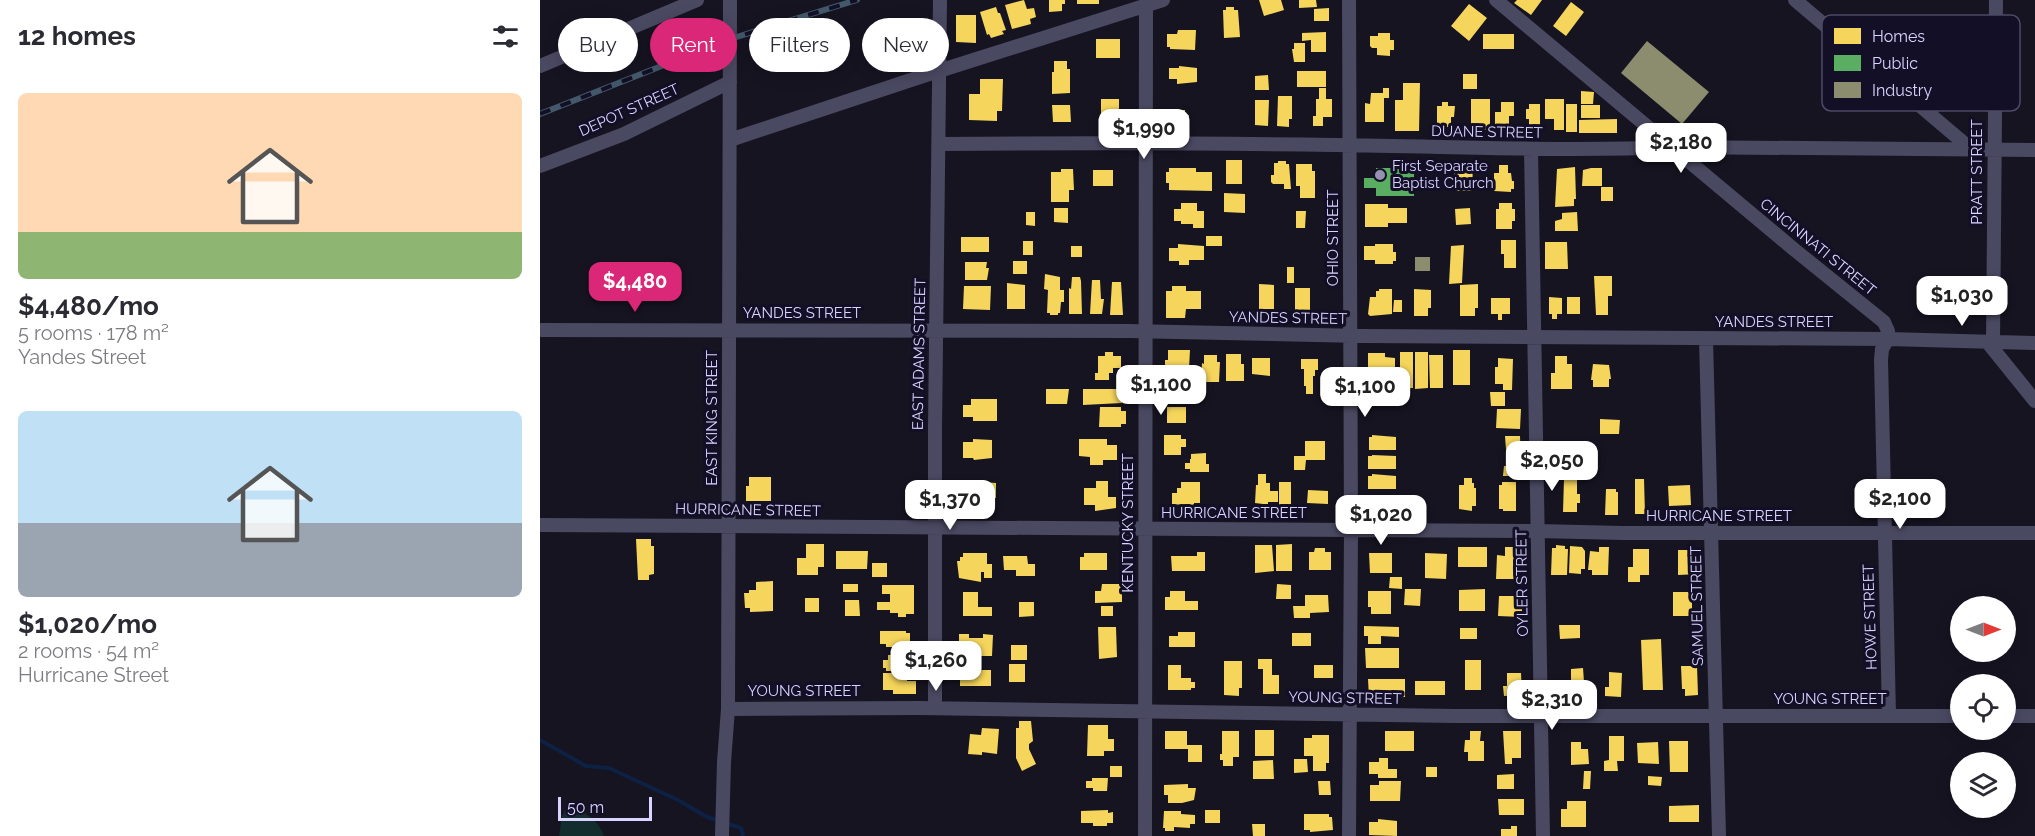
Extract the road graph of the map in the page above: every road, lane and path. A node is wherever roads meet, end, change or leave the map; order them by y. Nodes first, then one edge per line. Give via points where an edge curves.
1 (697, 0) edge
2 (730, 0) edge
3 (940, 0) edge
4 (1163, 0) edge
5 (1349, 0) edge
6 (1496, 0) edge
7 (1795, 0) edge
8 (1996, 0) edge
9 (1146, 5) junction
10 (1996, 15) edge
11 (940, 18) edge
12 (1822, 23) edge
13 (540, 66) edge
14 (949, 68) edge
15 (936, 72) edge
16 (939, 72) edge
17 (730, 82) junction
18 (1926, 111) edge
19 (1995, 111) edge
20 (730, 140) junction
21 (939, 144) junction
22 (1146, 144) junction
23 (1350, 145) junction
24 (1674, 147) junction
25 (1531, 149) junction
26 (1971, 149) junction
27 (1994, 150) junction
28 (2035, 150) edge
29 (540, 166) edge
30 (729, 329) junction
31 (540, 330) edge
32 (936, 331) junction
33 (1145, 332) junction
34 (1350, 336) junction
35 (1534, 338) junction
36 (1706, 339) junction
37 (1888, 339) junction
38 (1991, 344) junction
39 (2035, 344) edge
40 (2035, 401) edge
41 (540, 525) edge
42 (728, 526) junction
43 (935, 528) junction
44 (1144, 530) junction
45 (1351, 530) junction
46 (1537, 531) junction
47 (1712, 532) junction
48 (1884, 532) junction
49 (2035, 533) edge
50 (728, 708) junction
51 (934, 708) junction
52 (1144, 712) junction
53 (1349, 715) junction
54 (1889, 715) junction
55 (1541, 716) junction
56 (1716, 716) junction
57 (1950, 716) edge
58 (2016, 716) edge
59 (2035, 716) edge
60 (1145, 831) edge
61 (722, 836) edge
62 (1349, 836) edge
63 (1543, 836) edge
64 (1719, 836) edge

1 - 13 street
2 - 17 street, EAST KING STREET
3 - 11 street, EAST ADAMS STREET
4 - 9 street
5 - 23 street, OHIO STREET
6 - 24 street, CINCINNATI STREET
7 - 12 street
8 - 10 street, PRATT STREET
9 - 14 street
9 - 22 street, KENTUCKY STREET
15 - 20 street
16 - 21 street, EAST ADAMS STREET
17 - 20 street, EAST KING STREET
17 - 29 street, DEPOT STREET via 624,134
18 - 26 street
19 - 27 street, PRATT STREET
20 - 30 street, EAST KING STREET
21 - 22 street, DUANE STREET
21 - 32 street, EAST ADAMS STREET
22 - 23 street, DUANE STREET
22 - 33 street, KENTUCKY STREET
23 - 25 street, DUANE STREET
23 - 34 street, OHIO STREET
24 - 25 street, DUANE STREET
24 - 26 street, DUANE STREET
24 - 37 street, CINCINNATI STREET via 1884,322
25 - 35 street, OYLER STREET
26 - 27 street, DUANE STREET
27 - 28 street, DUANE STREET
27 - 38 street, PRATT STREET
30 - 31 street, YANDES STREET
30 - 32 street, YANDES STREET
30 - 42 street, EAST KING STREET
32 - 33 street, YANDES STREET
32 - 43 street, EAST ADAMS STREET
33 - 34 street, YANDES STREET
33 - 44 street, KENTUCKY STREET
34 - 35 street, YANDES STREET
34 - 45 street, OHIO STREET
35 - 36 street, YANDES STREET
35 - 46 street, OYLER STREET
36 - 37 street, YANDES STREET
36 - 47 street, SAMUEL STREET
37 - 38 street, YANDES STREET
37 - 48 street, HOWE STREET via 1881,360
38 - 39 street, YANDES STREET
38 - 40 street
41 - 42 street, HURRICANE STREET
42 - 43 street, HURRICANE STREET
42 - 50 street, EAST KING STREET
43 - 44 street, HURRICANE STREET
43 - 51 street, EAST ADAMS STREET
44 - 45 street, HURRICANE STREET
44 - 52 street, KENTUCKY STREET
45 - 46 street, HURRICANE STREET
45 - 53 street, OHIO STREET
46 - 47 street, HURRICANE STREET
46 - 55 street, OYLER STREET
47 - 48 street, HURRICANE STREET
47 - 56 street, SAMUEL STREET
48 - 49 street, HURRICANE STREET
48 - 54 street, HOWE STREET
50 - 51 street, YOUNG STREET
50 - 61 street, EAST KING STREET
51 - 52 street, YOUNG STREET
52 - 53 street, YOUNG STREET
52 - 60 street, KENTUCKY STREET
53 - 55 street, YOUNG STREET
53 - 62 street, OHIO STREET
54 - 56 street, YOUNG STREET
54 - 57 street, YOUNG STREET
55 - 56 street, YOUNG STREET
55 - 63 street, OYLER STREET
56 - 64 street, SAMUEL STREET
58 - 59 street

